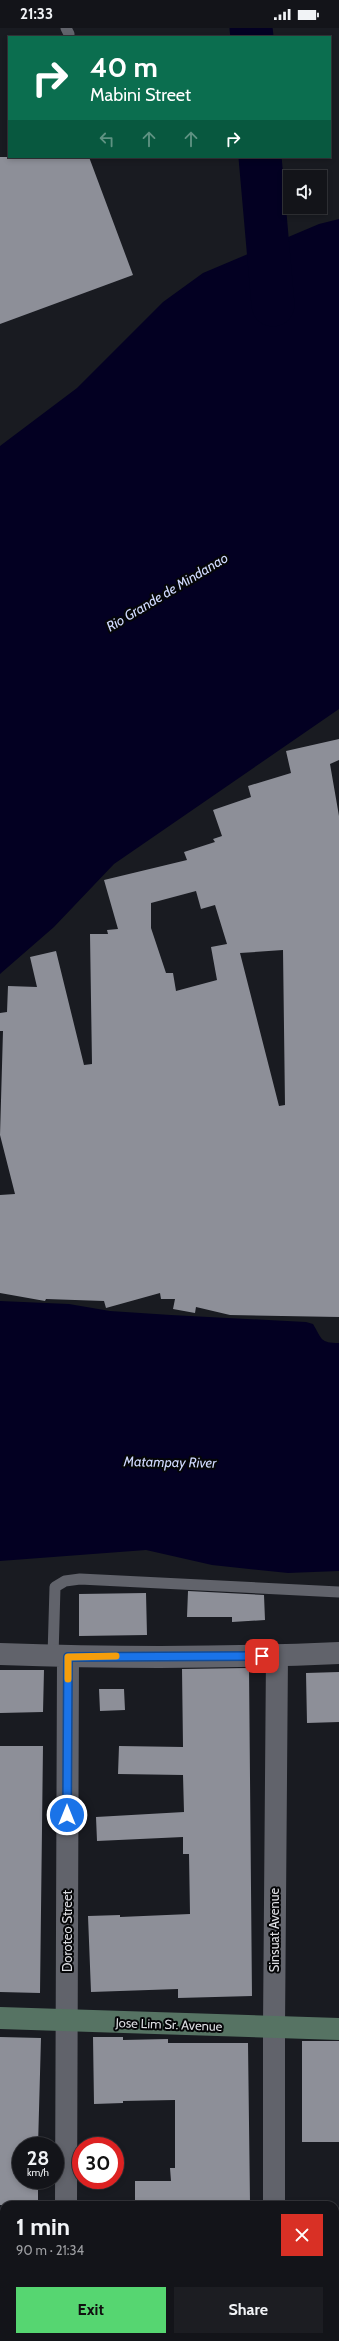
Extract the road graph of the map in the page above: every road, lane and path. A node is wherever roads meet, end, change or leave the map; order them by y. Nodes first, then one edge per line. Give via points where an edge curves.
1 (339, 1592) edge
2 (339, 1652) edge
3 (0, 1654) edge
4 (277, 1655) junction
5 (60, 1656) junction
6 (0, 2018) edge
7 (66, 2020) junction
8 (274, 2027) junction
9 (339, 2029) edge
10 (66, 2201) edge
11 (274, 2201) edge

1 - 5 lane via 87,1579 65,1581 55,1587
2 - 4 street
3 - 5 street
4 - 5 street
4 - 8 street, Sinsuat Avenue
5 - 7 street, Doroteo Street
6 - 7 main road, Jose Lim Sr. Avenue
7 - 8 main road, Jose Lim Sr. Avenue
7 - 10 street, Doroteo Street
8 - 9 main road, Jose Lim Sr. Avenue
8 - 11 street, Sinsuat Avenue

